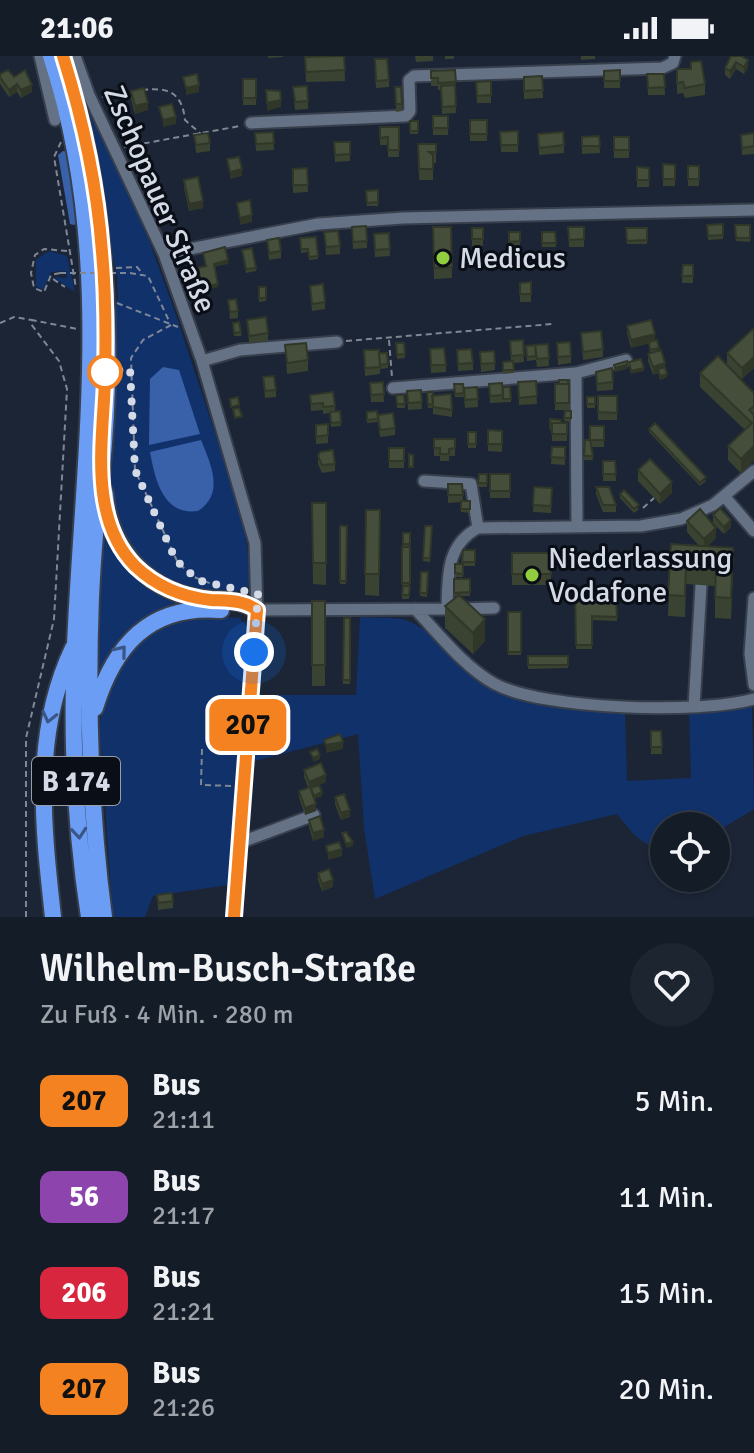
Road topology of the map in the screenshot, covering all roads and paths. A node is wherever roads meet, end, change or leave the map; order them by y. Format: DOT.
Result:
graph roads {
  1 [pos="40,56"];
  2 [pos="51,56"];
  3 [pos="63,56"];
  4 [pos="75,56"];
  5 [pos="675,56"];
  6 [pos="91,99"];
  7 [pos="55,120"];
  8 [pos="251,123"];
  9 [pos="201,134"];
  10 [pos="115,149"];
  11 [pos="754,210"];
  12 [pos="164,254"];
  13 [pos="114,257"];
  14 [pos="115,268"];
  15 [pos="148,275"];
  16 [pos="115,278"];
  17 [pos="53,279"];
  18 [pos="65,287"];
  19 [pos="116,300"];
  20 [pos="32,320"];
  21 [pos="0,323"];
  22 [pos="552,324"];
  23 [pos="171,325"];
  24 [pos="82,328"];
  25 [pos="388,339"];
  26 [pos="337,342"];
  27 [pos="626,360"];
  28 [pos="202,361"];
  29 [pos="576,373"];
  30 [pos="393,388"];
  31 [pos="754,471"];
  32 [pos="101,474"];
  33 [pos="424,481"];
  34 [pos="725,497"];
  35 [pos="654,498"];
  36 [pos="643,508"];
  37 [pos="577,527"];
  38 [pos="478,528"];
  39 [pos="754,531"];
  40 [pos="701,585"];
  41 [pos="227,589"];
  42 [pos="754,598"];
  43 [pos="494,608"];
  44 [pos="415,609"];
  45 [pos="447,609"];
  46 [pos="257,610"];
  47 [pos="75,643"];
  48 [pos="754,685"];
  49 [pos="754,699"];
  50 [pos="694,707"];
  51 [pos="91,721"];
  52 [pos="202,749"];
  53 [pos="243,787"];
  54 [pos="314,815"];
  55 [pos="239,843"];
  56 [pos="26,917"];
  57 [pos="53,917"];
  58 [pos="89,917"];
  59 [pos="104,917"];
  60 [pos="233,917"];
  1 -- 7 [label="street, Zschopauer Straße"];
  2 -- 47 [label="highway, B 174"];
  3 -- 32 [label="highway, B 174"];
  4 -- 6 [label="street, Zschopauer Straße"];
  5 -- 8 [label="street"];
  6 -- 9 [label="path"];
  6 -- 10 [label="street, Zschopauer Straße"];
  7 -- 15 [label="path, bridge"];
  8 -- 9 [label="path"];
  9 -- 10 [label="path"];
  10 -- 12 [label="street, Zschopauer Straße"];
  11 -- 12 [label="street"];
  12 -- 28 [label="street, Zschopauer Straße"];
  13 -- 14 [label="path"];
  14 -- 15 [label="path"];
  14 -- 16 [label="path"];
  15 -- 23 [label="path"];
  17 -- 18 [label="path"];
  19 -- 23 [label="path"];
  20 -- 21 [label="path"];
  20 -- 24 [label="path"];
  20 -- 56 [label="path"];
  22 -- 25 [label="path"];
  23 -- 41 [label="path"];
  25 -- 26 [label="path"];
  25 -- 30 [label="path"];
  26 -- 28 [label="street, Zschopauer Straße"];
  27 -- 29 [label="street"];
  28 -- 46 [label="street, Zschopauer Straße"];
  29 -- 30 [label="street"];
  29 -- 37 [label="street"];
  31 -- 34 [label="street"];
  32 -- 46 [label="highway"];
  32 -- 51 [label="highway, B 174"];
  33 -- 38 [label="street"];
  34 -- 37 [label="street"];
  34 -- 39 [label="street"];
  35 -- 36 [label="path"];
  37 -- 38 [label="street"];
  38 -- 45 [label="street"];
  40 -- 50 [label="street"];
  42 -- 48 [label="street"];
  43 -- 45 [label="street"];
  44 -- 45 [label="street"];
  44 -- 46 [label="street"];
  44 -- 50 [label="street"];
  51 -- 46 [label="highway, one-way"];
  46 -- 53 [label="street, Zschopauer Straße"];
  47 -- 57 [label="highway, one-way"];
  47 -- 58 [label="highway, B 174, one-way"];
  49 -- 50 [label="street"];
  51 -- 59 [label="highway, B 174"];
  52 -- 53 [label="path"];
  53 -- 55 [label="street, Zschopauer Straße"];
  54 -- 55 [label="street"];
  55 -- 60 [label="street, Zschopauer Straße"];
}
